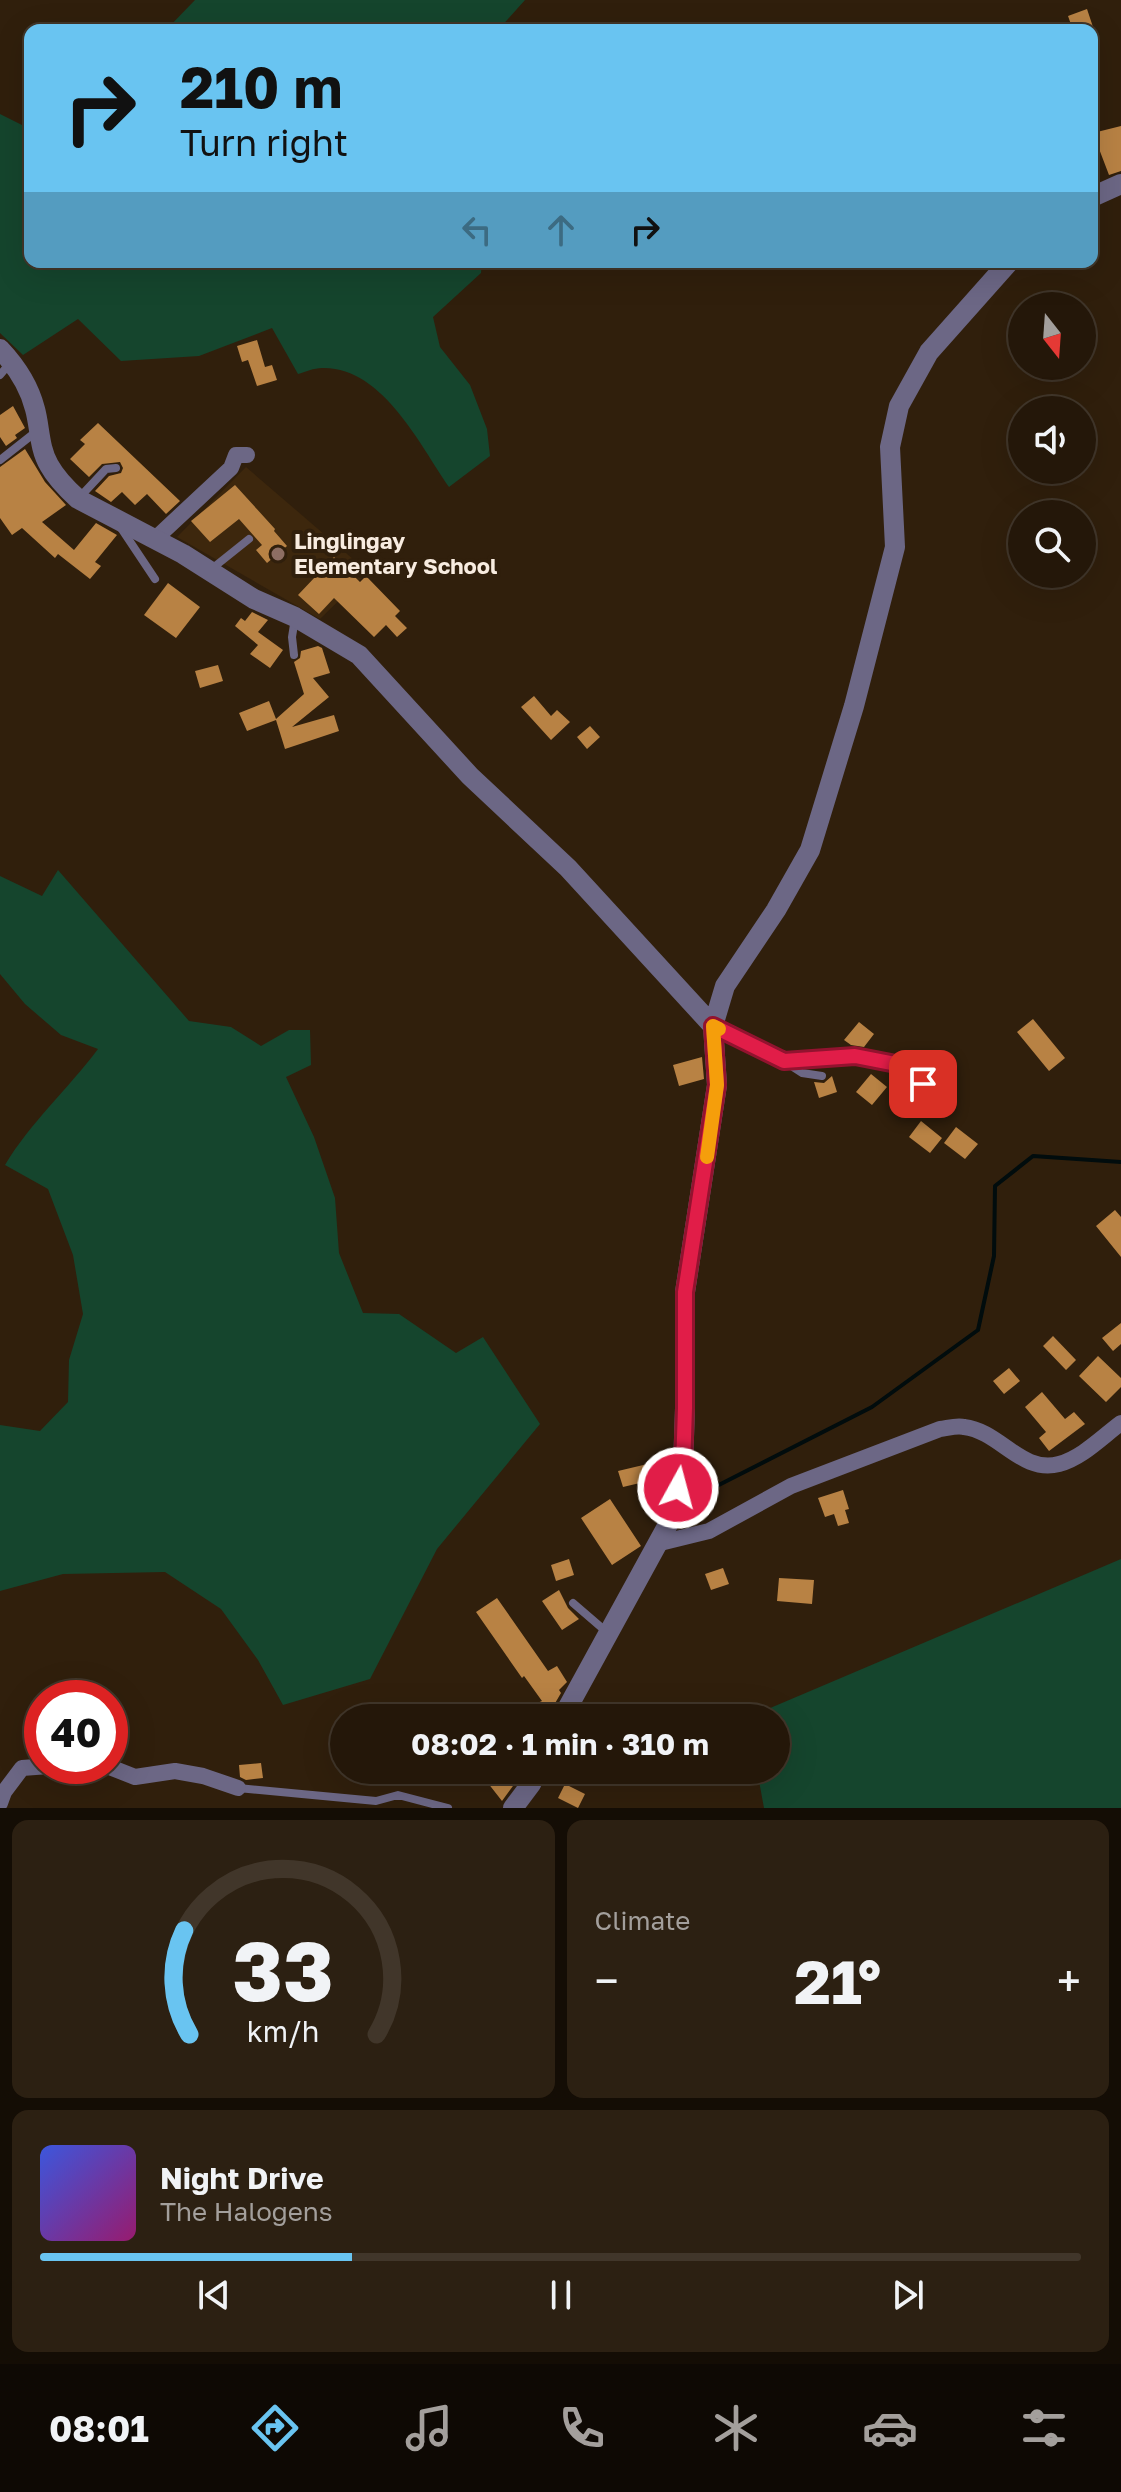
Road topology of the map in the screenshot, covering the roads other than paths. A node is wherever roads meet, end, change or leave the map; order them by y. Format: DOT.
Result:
graph roads {
  1 [pos="1121,184"];
  2 [pos="1098,194"];
  3 [pos="1004,268"];
  4 [pos="4,362"];
  5 [pos="38,430"];
  6 [pos="247,455"];
  7 [pos="0,460"];
  8 [pos="116,468"];
  9 [pos="78,499"];
  10 [pos="117,521"];
  11 [pos="155,539"];
  12 [pos="249,539"];
  13 [pos="208,572"];
  14 [pos="155,579"];
  15 [pos="295,617"];
  16 [pos="294,655"];
  17 [pos="713,1026"];
  18 [pos="784,1061"];
  19 [pos="822,1076"];
  20 [pos="941,1098"];
  21 [pos="1121,1423"];
  22 [pos="656,1544"];
  23 [pos="573,1603"];
  24 [pos="609,1635"];
  25 [pos="570,1704"];
  26 [pos="24,1768"];
  27 [pos="128,1774"];
  28 [pos="531,1784"];
  29 [pos="238,1788"];
  30 [pos="0,1803"];
  31 [pos="448,1808"];
  32 [pos="513,1808"];
  1 -- 2 [label="street"];
  3 -- 17 [label="street"];
  4 -- 5 [label="street"];
  5 -- 7 [label="lane"];
  5 -- 9 [label="street"];
  6 -- 11 [label="street"];
  8 -- 9 [label="lane"];
  9 -- 10 [label="street"];
  10 -- 11 [label="street"];
  10 -- 14 [label="lane"];
  11 -- 13 [label="street"];
  12 -- 13 [label="lane"];
  13 -- 15 [label="street"];
  15 -- 16 [label="lane"];
  15 -- 17 [label="street"];
  17 -- 18 [label="street"];
  17 -- 22 [label="street"];
  18 -- 19 [label="lane"];
  18 -- 20 [label="street"];
  21 -- 22 [label="street"];
  22 -- 24 [label="street"];
  23 -- 24 [label="lane"];
  24 -- 25 [label="street"];
  26 -- 30 [label="street"];
  27 -- 29 [label="street"];
  28 -- 32 [label="street"];
  29 -- 31 [label="lane"];
}
